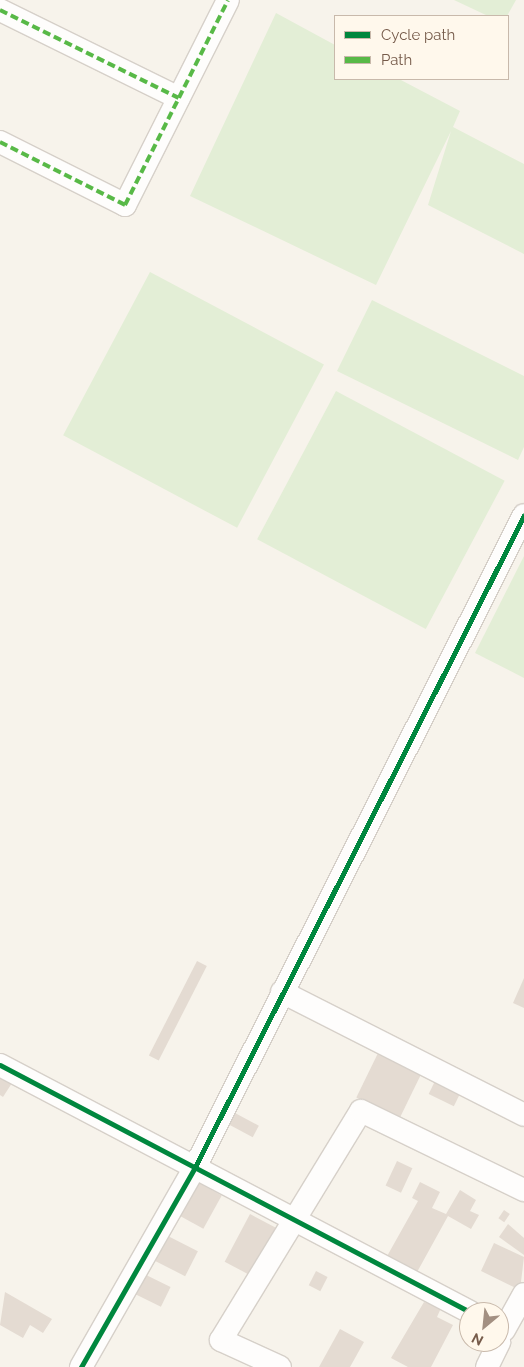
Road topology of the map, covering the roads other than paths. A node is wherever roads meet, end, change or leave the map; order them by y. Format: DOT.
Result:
graph roads {
  1 [pos="228,0"];
  2 [pos="0,10"];
  3 [pos="178,98"];
  4 [pos="0,142"];
  5 [pos="524,514"];
  6 [pos="282,992"];
  7 [pos="0,1065"];
  8 [pos="524,1114"];
  9 [pos="195,1167"];
  10 [pos="524,1190"];
  11 [pos="294,1219"];
  12 [pos="524,1294"];
  13 [pos="459,1306"];
  14 [pos="509,1320"];
  15 [pos="493,1352"];
  16 [pos="81,1367"];
  17 [pos="280,1367"];
  18 [pos="487,1367"];
  1 -- 3 [label="street"];
  2 -- 3 [label="street"];
  3 -- 4 [label="street"];
  5 -- 6 [label="street"];
  6 -- 8 [label="street"];
  6 -- 9 [label="street"];
  7 -- 9 [label="street"];
  9 -- 11 [label="street"];
  9 -- 16 [label="street"];
  10 -- 11 [label="street"];
  11 -- 13 [label="street"];
  11 -- 17 [label="street"];
  12 -- 14 [label="street"];
  15 -- 18 [label="street"];
}
